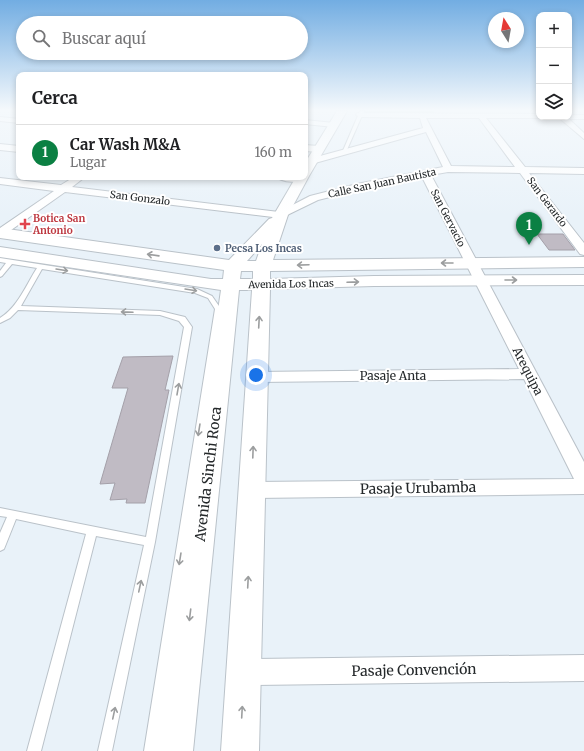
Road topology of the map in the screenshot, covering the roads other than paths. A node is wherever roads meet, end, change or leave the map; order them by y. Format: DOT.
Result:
graph roads {
  1 [pos="0,146"];
  2 [pos="321,146"];
  3 [pos="347,146"];
  4 [pos="366,146"];
  5 [pos="437,146"];
  6 [pos="504,146"];
  7 [pos="308,148"];
  8 [pos="16,149"];
  9 [pos="319,149"];
  10 [pos="344,152"];
  11 [pos="312,161"];
  12 [pos="308,168"];
  13 [pos="448,169"];
  14 [pos="523,170"];
  15 [pos="584,171"];
  16 [pos="425,173"];
  17 [pos="76,180"];
  18 [pos="301,180"];
  19 [pos="0,181"];
  20 [pos="63,189"];
  21 [pos="281,215"];
  22 [pos="0,233"];
  23 [pos="584,251"];
  24 [pos="5,257"];
  25 [pos="0,260"];
  26 [pos="471,262"];
  27 [pos="584,262"];
  28 [pos="40,267"];
  29 [pos="0,275"];
  30 [pos="261,275"];
  31 [pos="232,276"];
  32 [pos="480,280"];
  33 [pos="584,280"];
  34 [pos="16,308"];
  35 [pos="0,321"];
  36 [pos="529,374"];
  37 [pos="257,376"];
  38 [pos="584,480"];
  39 [pos="584,486"];
  40 [pos="252,490"];
  41 [pos="0,512"];
  42 [pos="13,515"];
  43 [pos="92,531"];
  44 [pos="150,542"];
  45 [pos="0,546"];
  46 [pos="584,668"];
  47 [pos="244,672"];
  48 [pos="34,751"];
  49 [pos="106,751"];
  50 [pos="151,751"];
  51 [pos="174,751"];
  52 [pos="240,751"];
  1 -- 8 [label="street"];
  2 -- 9 [label="main road"];
  3 -- 10 [label="lane"];
  4 -- 10 [label="street"];
  5 -- 13 [label="street"];
  6 -- 14 [label="street, San Gerardo"];
  7 -- 9 [label="street"];
  9 -- 11 [label="main road"];
  10 -- 11 [label="street"];
  11 -- 12 [label="main road"];
  13 -- 14 [label="street, Calle San Juan Bautista"];
  13 -- 16 [label="street, Calle San Juan Bautista"];
  14 -- 15 [label="street, Calle San Juan Bautista"];
  14 -- 23 [label="street, San Gerardo"];
  16 -- 21 [label="street, Calle San Juan Bautista"];
  16 -- 26 [label="street, San Gervacio"];
  17 -- 20 [label="street"];
  18 -- 21 [label="main road"];
  19 -- 20 [label="street, San Gonzalo"];
  20 -- 21 [label="street, San Gonzalo"];
  20 -- 22 [label="street"];
  21 -- 30 [label="main road"];
  21 -- 31 [label="main road"];
  31 -- 22 [label="main road, Avenida Los Incas, one-way"];
  24 -- 25 [label="lane"];
  24 -- 28 [label="lane"];
  24 -- 29 [label="lane"];
  24 -- 31 [label="main road, Avenida Los Incas"];
  26 -- 27 [label="main road, Avenida Los Incas"];
  26 -- 30 [label="main road, Avenida Los Incas, one-way"];
  26 -- 32 [label="street, Arequipa"];
  28 -- 34 [label="lane"];
  28 -- 50 [label="lane, one-way"];
  30 -- 31 [label="main road, Avenida Los Incas"];
  30 -- 32 [label="main road, Avenida Los Incas, one-way"];
  37 -- 30 [label="main road, one-way"];
  31 -- 51 [label="main road, Avenida Sinchi Roca, one-way"];
  32 -- 33 [label="main road, Avenida Los Incas, one-way"];
  32 -- 36 [label="street, Arequipa"];
  34 -- 35 [label="lane"];
  44 -- 34 [label="lane, one-way"];
  36 -- 37 [label="street, Pasaje Anta"];
  36 -- 38 [label="street, Arequipa"];
  40 -- 37 [label="main road, one-way"];
  39 -- 40 [label="street, Pasaje Urubamba"];
  47 -- 40 [label="main road, one-way"];
  41 -- 42 [label="lane"];
  42 -- 43 [label="lane"];
  42 -- 45 [label="lane"];
  43 -- 44 [label="lane"];
  43 -- 48 [label="lane"];
  49 -- 44 [label="lane, one-way"];
  46 -- 47 [label="street, Pasaje Convención"];
  52 -- 47 [label="main road, one-way"];
}
